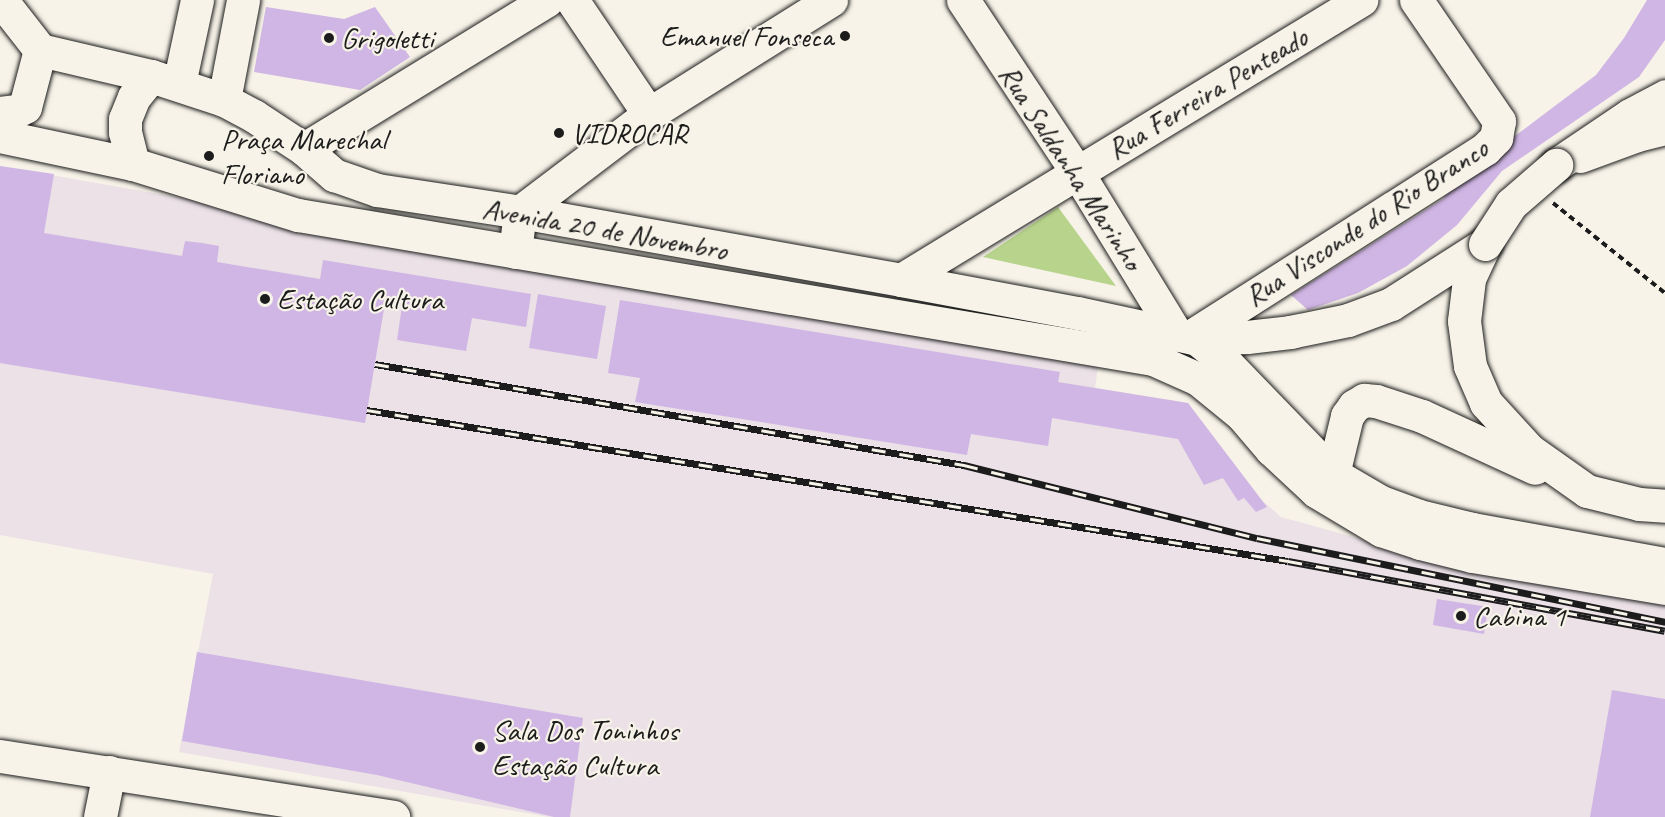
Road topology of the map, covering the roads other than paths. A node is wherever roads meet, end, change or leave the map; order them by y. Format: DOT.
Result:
graph roads {
  1 [pos="1,0"];
  2 [pos="198,0"];
  3 [pos="243,0"];
  4 [pos="548,0"];
  5 [pos="572,0"];
  6 [pos="831,0"];
  7 [pos="963,0"];
  8 [pos="1361,0"];
  9 [pos="1416,0"];
  10 [pos="40,50"];
  11 [pos="165,80"];
  12 [pos="1665,96"];
  13 [pos="224,100"];
  14 [pos="0,113"];
  15 [pos="649,114"];
  16 [pos="1665,128"];
  17 [pos="0,136"];
  18 [pos="304,149"];
  19 [pos="133,164"];
  20 [pos="1556,165"];
  21 [pos="1077,172"];
  22 [pos="520,212"];
  23 [pos="1485,244"];
  24 [pos="515,252"];
  25 [pos="901,280"];
  26 [pos="1188,337"];
  27 [pos="1333,474"];
  28 [pos="1587,491"];
  29 [pos="1665,506"];
  30 [pos="1665,564"];
  31 [pos="1665,588"];
  32 [pos="0,756"];
  33 [pos="109,772"];
  34 [pos="339,813"];
  35 [pos="100,817"];
  36 [pos="393,817"];
  1 -- 10 [label="main road"];
  2 -- 11 [label="main road"];
  3 -- 13 [label="main road"];
  4 -- 18 [label="main road"];
  5 -- 15 [label="main road"];
  6 -- 15 [label="main road"];
  7 -- 21 [label="main road, Rua Saldanha Marinho"];
  8 -- 21 [label="main road, Rua Ferreira Penteado"];
  9 -- 26 [label="main road, Rua Visconde do Rio Branco"];
  10 -- 11 [label="main road, Avenida 20 de Novembro"];
  10 -- 14 [label="main road"];
  11 -- 13 [label="main road, Avenida 20 de Novembro"];
  11 -- 19 [label="main road"];
  12 -- 20 [label="main road"];
  13 -- 18 [label="main road, Avenida 20 de Novembro"];
  15 -- 22 [label="main road"];
  16 -- 20 [label="main road"];
  17 -- 19 [label="main road, Avenida 20 de Novembro"];
  18 -- 22 [label="main road, Avenida 20 de Novembro"];
  19 -- 24 [label="main road, Avenida 20 de Novembro"];
  20 -- 23 [label="main road, bridge"];
  21 -- 25 [label="main road, Rua Ferreira Penteado"];
  21 -- 26 [label="main road, Rua Saldanha Marinho"];
  22 -- 24 [label="main road"];
  22 -- 25 [label="main road, Avenida 20 de Novembro"];
  23 -- 26 [label="main road"];
  23 -- 28 [label="main road"];
  24 -- 31 [label="main road, Avenida 20 de Novembro"];
  25 -- 26 [label="main road, Avenida 20 de Novembro"];
  26 -- 27 [label="main road"];
  27 -- 28 [label="main road"];
  27 -- 30 [label="main road"];
  28 -- 29 [label="main road"];
  32 -- 33 [label="main road"];
  33 -- 34 [label="main road"];
  33 -- 35 [label="main road"];
  34 -- 36 [label="main road"];
}
